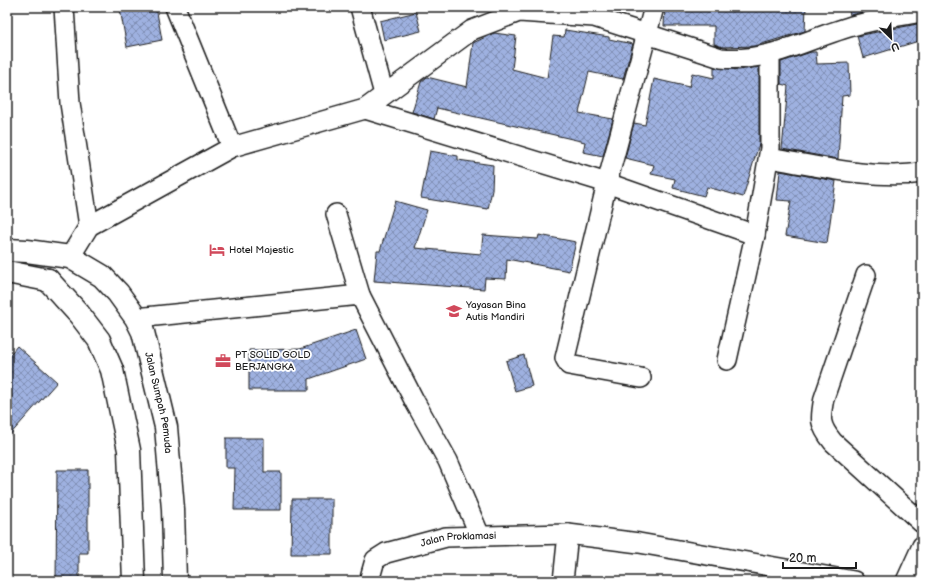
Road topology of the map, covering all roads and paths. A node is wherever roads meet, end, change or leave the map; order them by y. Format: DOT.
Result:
graph roads {
  1 [pos="64,7"];
  2 [pos="175,7"];
  3 [pos="360,7"];
  4 [pos="654,7"];
  5 [pos="922,12"];
  6 [pos="648,34"];
  7 [pos="770,54"];
  8 [pos="384,94"];
  9 [pos="365,109"];
  10 [pos="232,148"];
  11 [pos="769,158"];
  12 [pos="922,173"];
  13 [pos="607,183"];
  14 [pos="336,214"];
  15 [pos="89,226"];
  16 [pos="755,235"];
  17 [pos="7,250"];
  18 [pos="70,257"];
  19 [pos="7,272"];
  20 [pos="866,275"];
  21 [pos="48,280"];
  22 [pos="360,295"];
  23 [pos="136,318"];
  24 [pos="727,360"];
  25 [pos="641,378"];
  26 [pos="922,524"];
  27 [pos="568,534"];
  28 [pos="480,536"];
  29 [pos="922,546"];
  30 [pos="134,581"];
  31 [pos="175,581"];
  32 [pos="369,581"];
  33 [pos="563,581"];
  34 [pos="854,581"];
  35 [pos="906,581"];
  1 -- 15 [label="street"];
  2 -- 10 [label="street"];
  3 -- 8 [label="street"];
  4 -- 6 [label="street"];
  5 -- 7 [label="street"];
  6 -- 7 [label="street"];
  6 -- 8 [label="street"];
  6 -- 13 [label="street"];
  7 -- 11 [label="street"];
  8 -- 9 [label="street"];
  9 -- 10 [label="street"];
  9 -- 13 [label="street"];
  10 -- 15 [label="street"];
  11 -- 12 [label="street"];
  11 -- 16 [label="street"];
  13 -- 16 [label="street"];
  13 -- 25 [label="street"];
  14 -- 22 [label="street"];
  15 -- 18 [label="street"];
  16 -- 24 [label="street"];
  17 -- 18 [label="main road"];
  18 -- 21 [label="main road"];
  18 -- 23 [label="main road, Jalan Sumpah Pemuda"];
  19 -- 21 [label="main road"];
  20 -- 26 [label="street"];
  21 -- 30 [label="main road"];
  22 -- 23 [label="street"];
  22 -- 28 [label="street"];
  23 -- 31 [label="main road, Jalan Sumpah Pemuda"];
  27 -- 28 [label="street, Jalan Proklamasi"];
  27 -- 33 [label="street"];
  27 -- 34 [label="street, Jalan Proklamasi"];
  28 -- 32 [label="street, Jalan Proklamasi"];
  29 -- 35 [label="street"];
}
